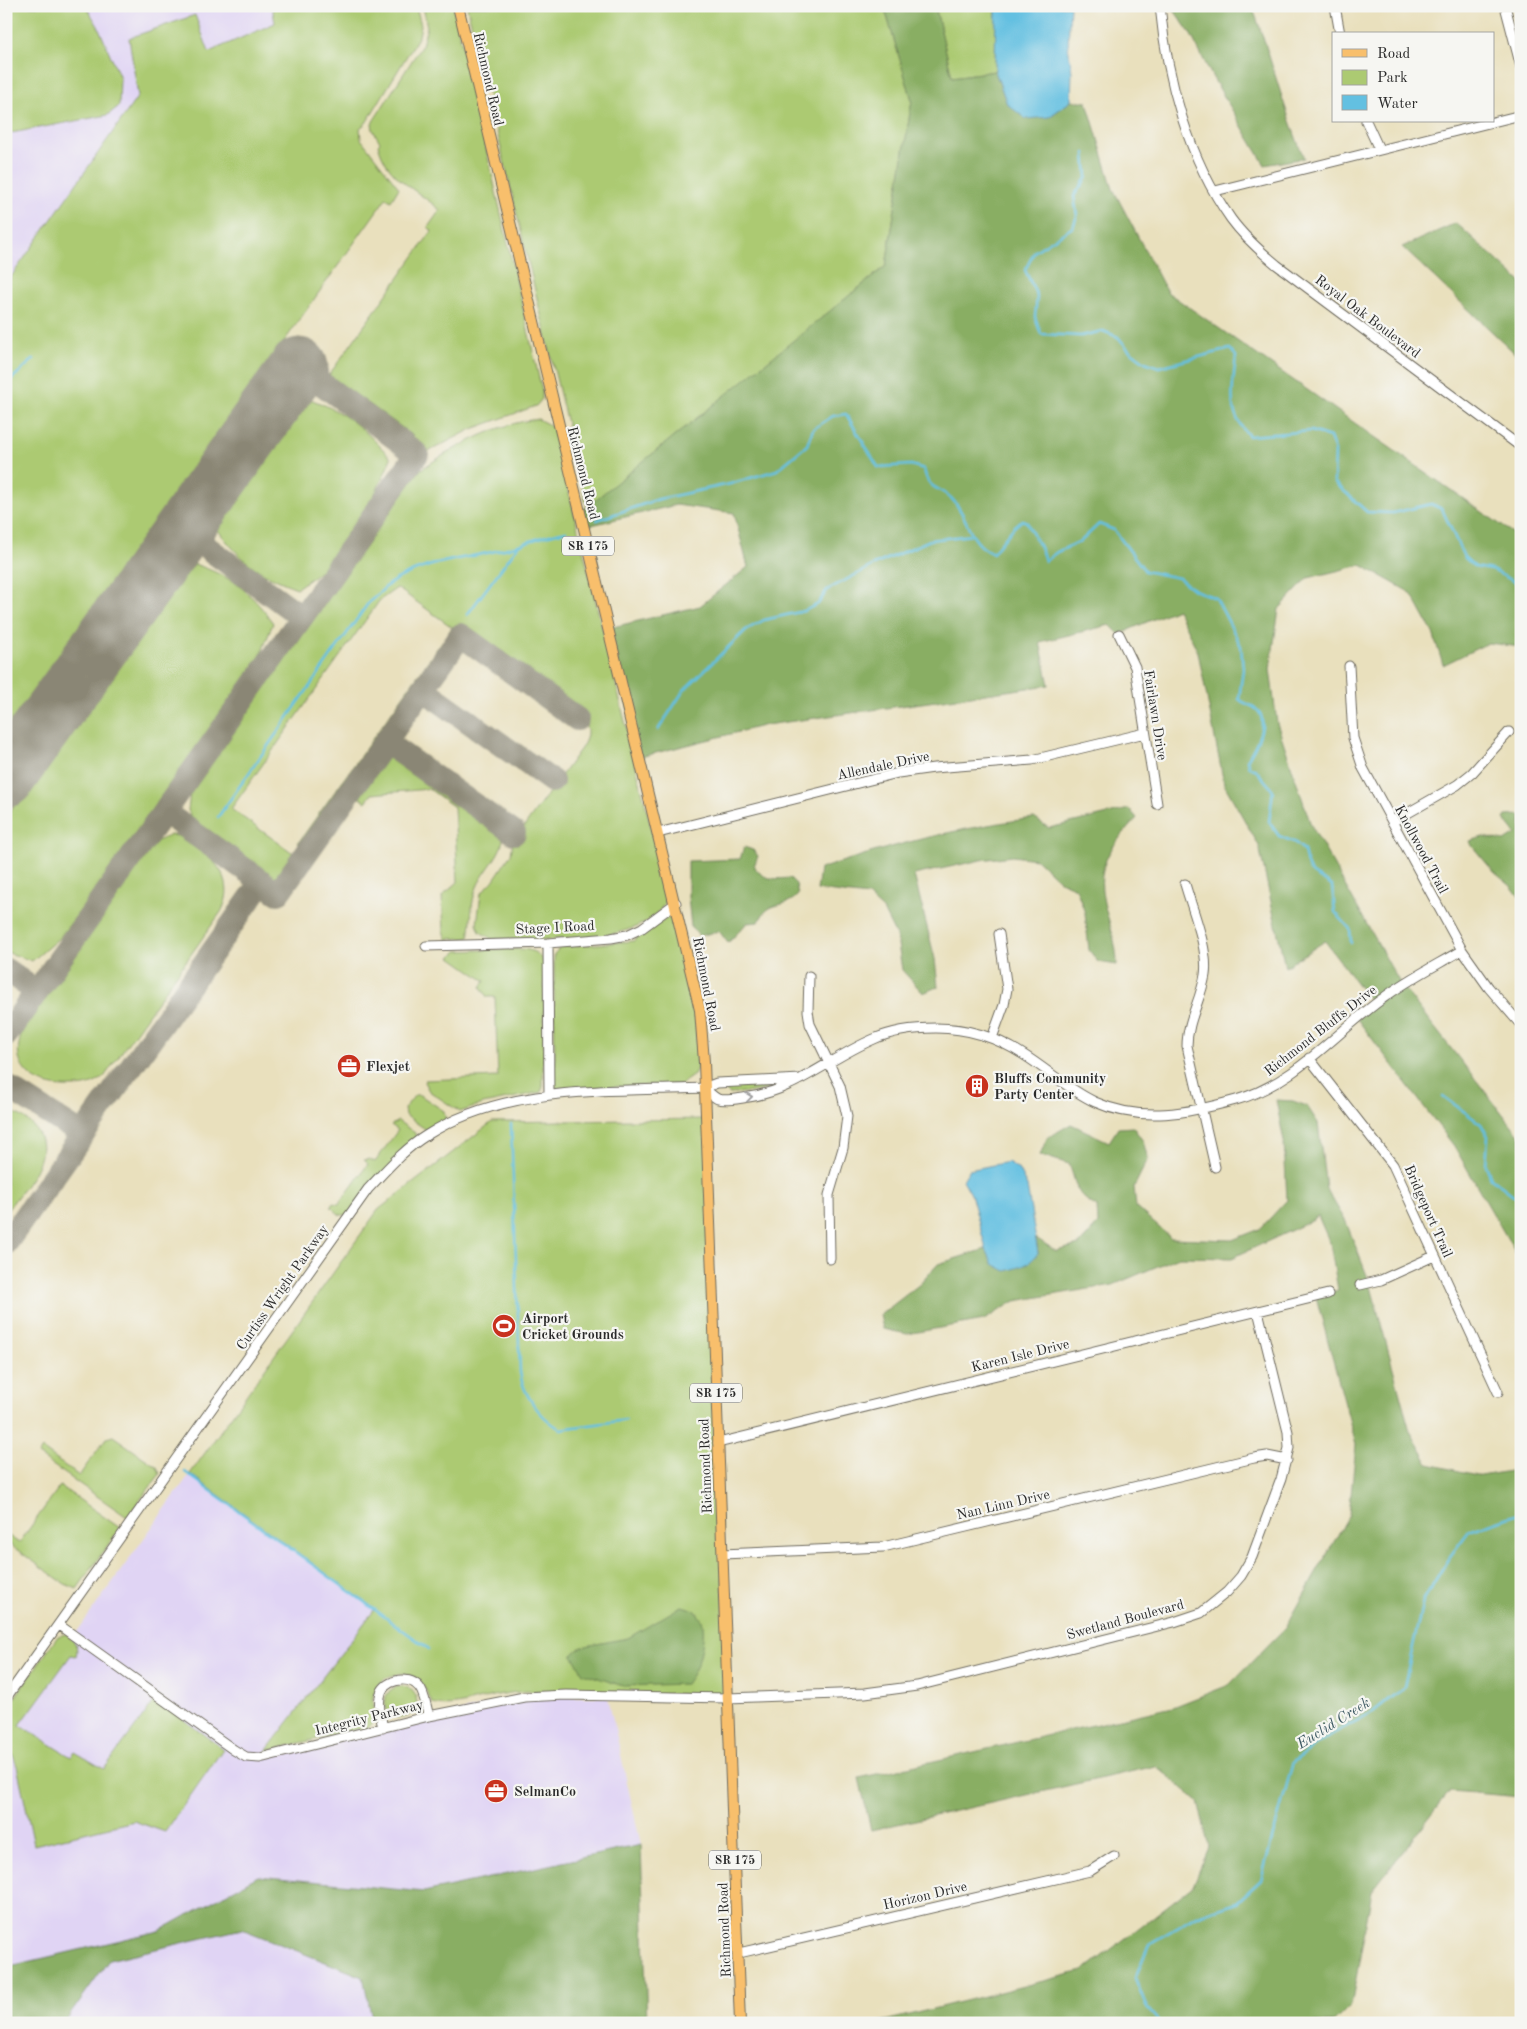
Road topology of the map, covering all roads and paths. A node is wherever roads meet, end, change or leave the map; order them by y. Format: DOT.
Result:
graph roads {
  1 [pos="458,6"];
  2 [pos="1160,6"];
  3 [pos="1335,6"];
  4 [pos="1505,6"];
  5 [pos="1340,32"];
  6 [pos="1521,67"];
  7 [pos="1521,115"];
  8 [pos="1494,121"];
  9 [pos="1366,122"];
  10 [pos="1492,122"];
  11 [pos="1379,149"];
  12 [pos="1214,191"];
  13 [pos="1521,447"];
  14 [pos="1120,634"];
  15 [pos="1349,666"];
  16 [pos="1509,732"];
  17 [pos="1145,733"];
  18 [pos="1157,804"];
  19 [pos="1392,822"];
  20 [pos="658,833"];
  21 [pos="1185,884"];
  22 [pos="676,903"];
  23 [pos="999,934"];
  24 [pos="548,943"];
  25 [pos="426,946"];
  26 [pos="1462,950"];
  27 [pos="810,976"];
  28 [pos="1521,1024"];
  29 [pos="992,1038"];
  30 [pos="1309,1058"];
  31 [pos="829,1064"];
  32 [pos="801,1079"];
  33 [pos="704,1088"];
  34 [pos="549,1095"];
  35 [pos="1200,1109"];
  36 [pos="1215,1167"];
  37 [pos="1434,1256"];
  38 [pos="830,1259"];
  39 [pos="1360,1285"];
  40 [pos="1328,1294"];
  41 [pos="1258,1311"];
  42 [pos="1498,1392"];
  43 [pos="718,1443"];
  44 [pos="1287,1460"];
  45 [pos="722,1554"];
  46 [pos="59,1625"];
  47 [pos="6,1698"];
  48 [pos="727,1698"];
  49 [pos="429,1716"];
  50 [pos="384,1728"];
  51 [pos="1114,1856"];
  52 [pos="739,1953"];
  53 [pos="740,2023"];
  1 -- 20 [label="main road, Richmond Road / SR 175"];
  2 -- 12 [label="street, Royal Oak Boulevard"];
  3 -- 5 [label="street"];
  4 -- 6 [label="street"];
  7 -- 8 [label="street"];
  9 -- 11 [label="street"];
  10 -- 11 [label="street"];
  11 -- 12 [label="street"];
  12 -- 13 [label="street, Royal Oak Boulevard"];
  14 -- 17 [label="street, Fairlawn Drive"];
  15 -- 19 [label="street, Knollwood Trail"];
  16 -- 19 [label="street"];
  17 -- 18 [label="street, Fairlawn Drive"];
  17 -- 20 [label="street, Allendale Drive"];
  19 -- 26 [label="street, Knollwood Trail"];
  20 -- 22 [label="main road, Richmond Road / SR 175"];
  21 -- 35 [label="street"];
  22 -- 24 [label="street, Stage I Road"];
  22 -- 33 [label="main road, Richmond Road / SR 175"];
  23 -- 29 [label="street"];
  24 -- 25 [label="street, Stage I Road"];
  24 -- 34 [label="street"];
  26 -- 28 [label="street, Knollwood Trail"];
  26 -- 30 [label="street, Richmond Bluffs Drive"];
  27 -- 31 [label="street"];
  29 -- 31 [label="street, Richmond Bluffs Drive"];
  29 -- 35 [label="street, Richmond Bluffs Drive"];
  30 -- 35 [label="street, Richmond Bluffs Drive"];
  30 -- 37 [label="street, Bridgeport Trail"];
  31 -- 32 [label="street, Richmond Bluffs Drive"];
  31 -- 38 [label="street"];
  32 -- 33 [label="street, Curtiss Wright Parkway"];
  33 -- 32 [label="street, Richmond Bluffs Drive, one-way"];
  33 -- 34 [label="street, Curtiss Wright Parkway"];
  33 -- 43 [label="main road, Richmond Road / SR 175"];
  34 -- 46 [label="street, Curtiss Wright Parkway"];
  35 -- 36 [label="street"];
  37 -- 39 [label="street"];
  37 -- 42 [label="street, Bridgeport Trail"];
  40 -- 41 [label="street, Karen Isle Drive"];
  41 -- 43 [label="street, Karen Isle Drive"];
  41 -- 44 [label="street, Swetland Boulevard"];
  43 -- 45 [label="main road, Richmond Road / SR 175"];
  44 -- 45 [label="street, Nan Linn Drive"];
  44 -- 48 [label="street, Swetland Boulevard"];
  45 -- 48 [label="main road, Richmond Road / SR 175"];
  46 -- 47 [label="street, Curtiss Wright Parkway"];
  46 -- 50 [label="street, Integrity Parkway"];
  48 -- 49 [label="street, Integrity Parkway"];
  48 -- 52 [label="main road, Richmond Road / SR 175"];
  49 -- 50 [label="street, Integrity Parkway"];
  49 -- 50 [label="street"];
  51 -- 52 [label="street, Horizon Drive"];
  52 -- 53 [label="main road, Richmond Road / SR 175"];
}
